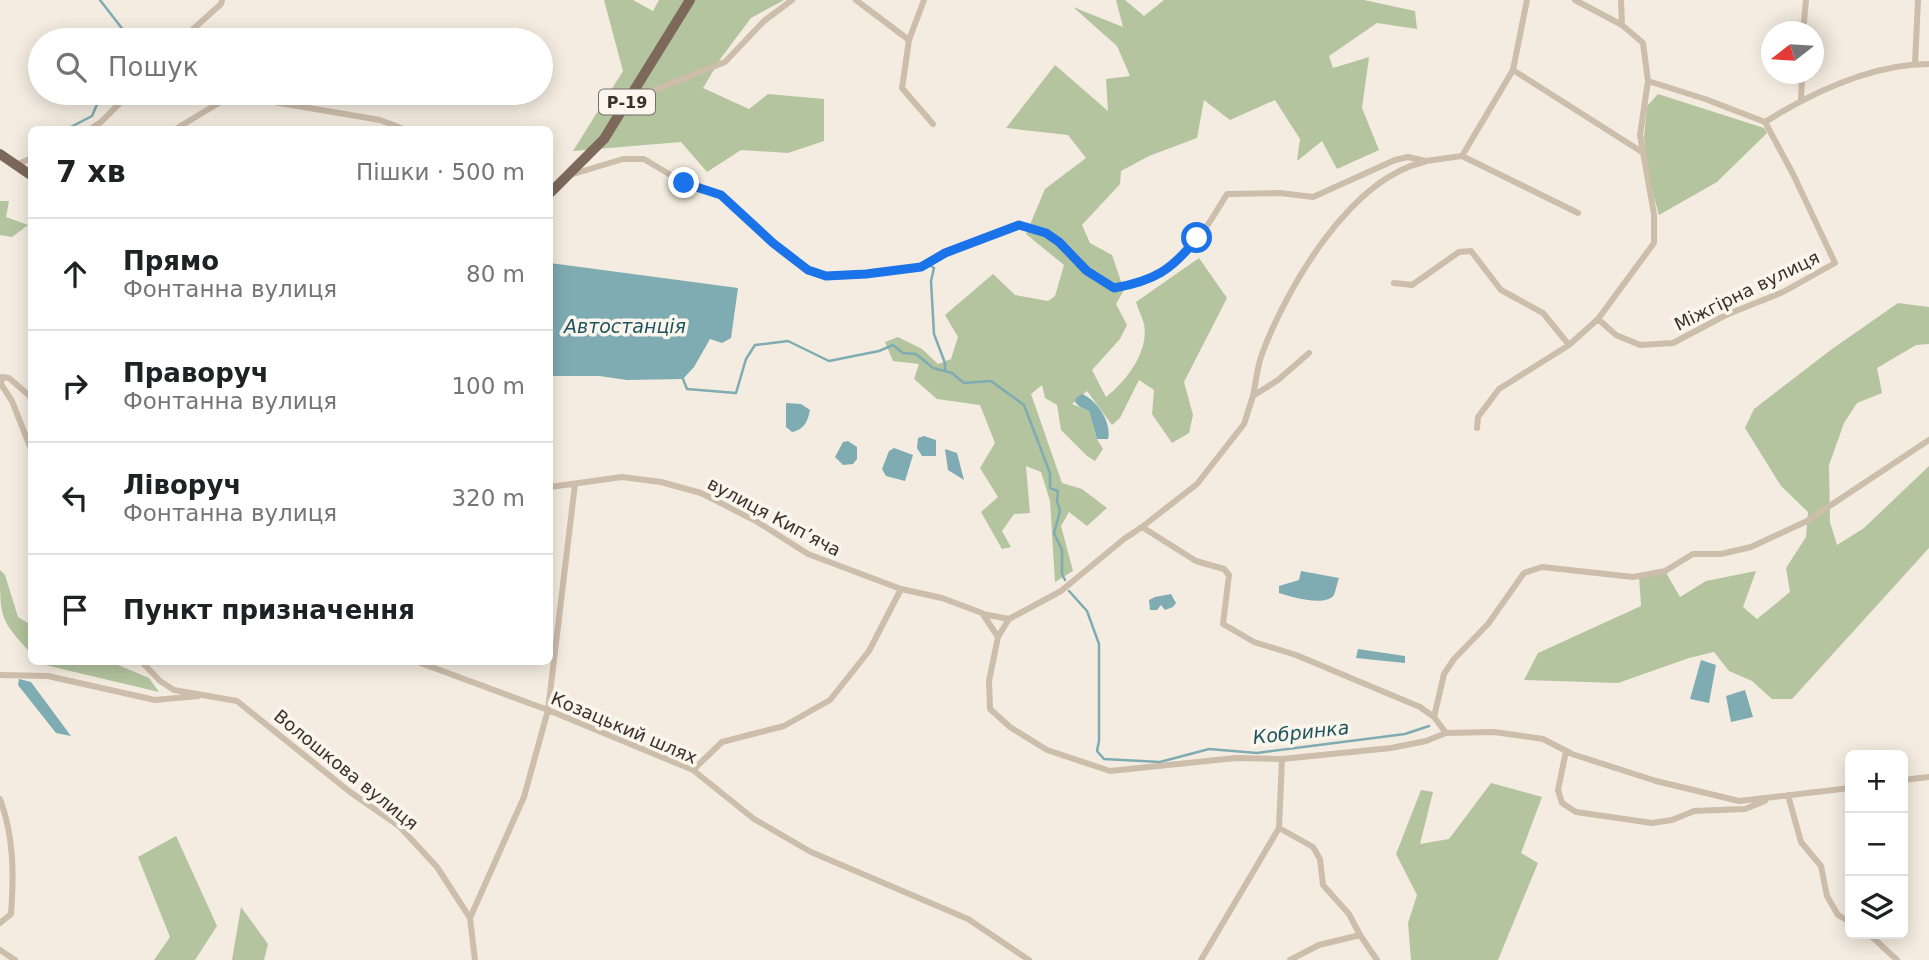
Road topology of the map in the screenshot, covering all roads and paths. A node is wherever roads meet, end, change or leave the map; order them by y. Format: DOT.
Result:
graph roads {
  1 [pos="222,0"];
  2 [pos="690,0"];
  3 [pos="792,0"];
  4 [pos="856,0"];
  5 [pos="924,0"];
  6 [pos="1527,0"];
  7 [pos="1575,0"];
  8 [pos="1621,0"];
  9 [pos="1806,0"];
  10 [pos="1918,0"];
  11 [pos="1803,21"];
  12 [pos="1622,25"];
  13 [pos="194,28"];
  14 [pos="909,40"];
  15 [pos="1915,64"];
  16 [pos="1929,64"];
  17 [pos="1513,70"];
  18 [pos="1648,81"];
  19 [pos="1802,84"];
  20 [pos="628,100"];
  21 [pos="1801,100"];
  22 [pos="118,105"];
  23 [pos="214,105"];
  24 [pos="295,105"];
  25 [pos="1765,122"];
  26 [pos="933,124"];
  27 [pos="95,126"];
  28 [pos="180,126"];
  29 [pos="395,126"];
  30 [pos="1642,152"];
  31 [pos="0,154"];
  32 [pos="1462,156"];
  33 [pos="28,160"];
  34 [pos="1426,161"];
  35 [pos="14,165"];
  36 [pos="28,174"];
  37 [pos="568,176"];
  38 [pos="553,190"];
  39 [pos="1578,214"];
  40 [pos="1394,283"];
  41 [pos="1598,319"];
  42 [pos="1569,345"];
  43 [pos="1308,353"];
  44 [pos="28,394"];
  45 [pos="1253,396"];
  46 [pos="1477,428"];
  47 [pos="1929,440"];
  48 [pos="28,442"];
  49 [pos="575,484"];
  50 [pos="553,487"];
  51 [pos="1142,527"];
  52 [pos="901,589"];
  53 [pos="982,613"];
  54 [pos="1009,620"];
  55 [pos="998,637"];
  56 [pos="145,665"];
  57 [pos="426,665"];
  58 [pos="0,675"];
  59 [pos="214,695"];
  60 [pos="548,710"];
  61 [pos="1434,717"];
  62 [pos="1446,733"];
  63 [pos="1566,751"];
  64 [pos="1282,759"];
  65 [pos="693,770"];
  66 [pos="1929,777"];
  67 [pos="1908,779"];
  68 [pos="1845,789"];
  69 [pos="1787,795"];
  70 [pos="1775,797"];
  71 [pos="0,799"];
  72 [pos="1279,828"];
  73 [pos="470,918"];
  74 [pos="1845,919"];
  75 [pos="0,923"];
  76 [pos="1360,934"];
  77 [pos="1874,939"];
  78 [pos="0,950"];
  79 [pos="15,960"];
  80 [pos="475,960"];
  81 [pos="1030,960"];
  82 [pos="1201,960"];
  83 [pos="1290,960"];
  84 [pos="1377,960"];
  85 [pos="1897,960"];
  1 -- 13 [label="street"];
  2 -- 20 [label="main road, Р-19"];
  3 -- 20 [label="street"];
  4 -- 14 [label="street"];
  5 -- 14 [label="street"];
  6 -- 17 [label="street"];
  7 -- 12 [label="street"];
  8 -- 12 [label="street"];
  9 -- 11 [label="street"];
  10 -- 15 [label="street"];
  12 -- 18 [label="street"];
  14 -- 26 [label="street"];
  15 -- 16 [label="street"];
  15 -- 21 [label="street"];
  17 -- 30 [label="street"];
  17 -- 32 [label="street"];
  18 -- 25 [label="street"];
  18 -- 30 [label="street"];
  19 -- 21 [label="street"];
  20 -- 37 [label="main road, Р-19"];
  21 -- 25 [label="street"];
  22 -- 27 [label="street"];
  23 -- 28 [label="street"];
  24 -- 29 [label="street"];
  25 -- 41 [label="street, Міжгірна вулиця"];
  30 -- 41 [label="street"];
  31 -- 35 [label="main road"];
  32 -- 34 [label="street"];
  32 -- 39 [label="street"];
  33 -- 35 [label="street"];
  34 -- 37 [label="street"];
  34 -- 45 [label="street"];
  35 -- 36 [label="main road"];
  37 -- 38 [label="main road, Р-19"];
  40 -- 42 [label="street"];
  41 -- 42 [label="street"];
  42 -- 46 [label="street"];
  43 -- 45 [label="street"];
  44 -- 48 [label="street"];
  45 -- 51 [label="street"];
  47 -- 61 [label="street"];
  49 -- 50 [label="street, вулиця Кипʼяча"];
  49 -- 52 [label="street, вулиця Кипʼяча"];
  49 -- 60 [label="street"];
  51 -- 54 [label="street"];
  51 -- 61 [label="street"];
  52 -- 53 [label="street, вулиця Кипʼяча"];
  52 -- 65 [label="street"];
  53 -- 54 [label="street, вулиця Кипʼяча"];
  53 -- 55 [label="street"];
  54 -- 55 [label="street"];
  55 -- 64 [label="street"];
  56 -- 59 [label="street, Волошкова вулиця"];
  57 -- 60 [label="street, Козацький шлях"];
  58 -- 59 [label="street"];
  59 -- 73 [label="street, Волошкова вулиця"];
  60 -- 65 [label="street, Козацький шлях"];
  60 -- 73 [label="street"];
  61 -- 62 [label="street"];
  62 -- 63 [label="street"];
  62 -- 64 [label="street"];
  63 -- 70 [label="street"];
  63 -- 70 [label="street"];
  64 -- 72 [label="street"];
  65 -- 81 [label="street, Козацький шлях"];
  66 -- 67 [label="street"];
  68 -- 69 [label="street"];
  69 -- 70 [label="street"];
  69 -- 74 [label="street"];
  71 -- 75 [label="street"];
  72 -- 76 [label="street"];
  72 -- 82 [label="street"];
  73 -- 80 [label="street, Волошкова вулиця"];
  76 -- 83 [label="street"];
  76 -- 84 [label="street"];
  77 -- 85 [label="street"];
  78 -- 79 [label="street"];
}
